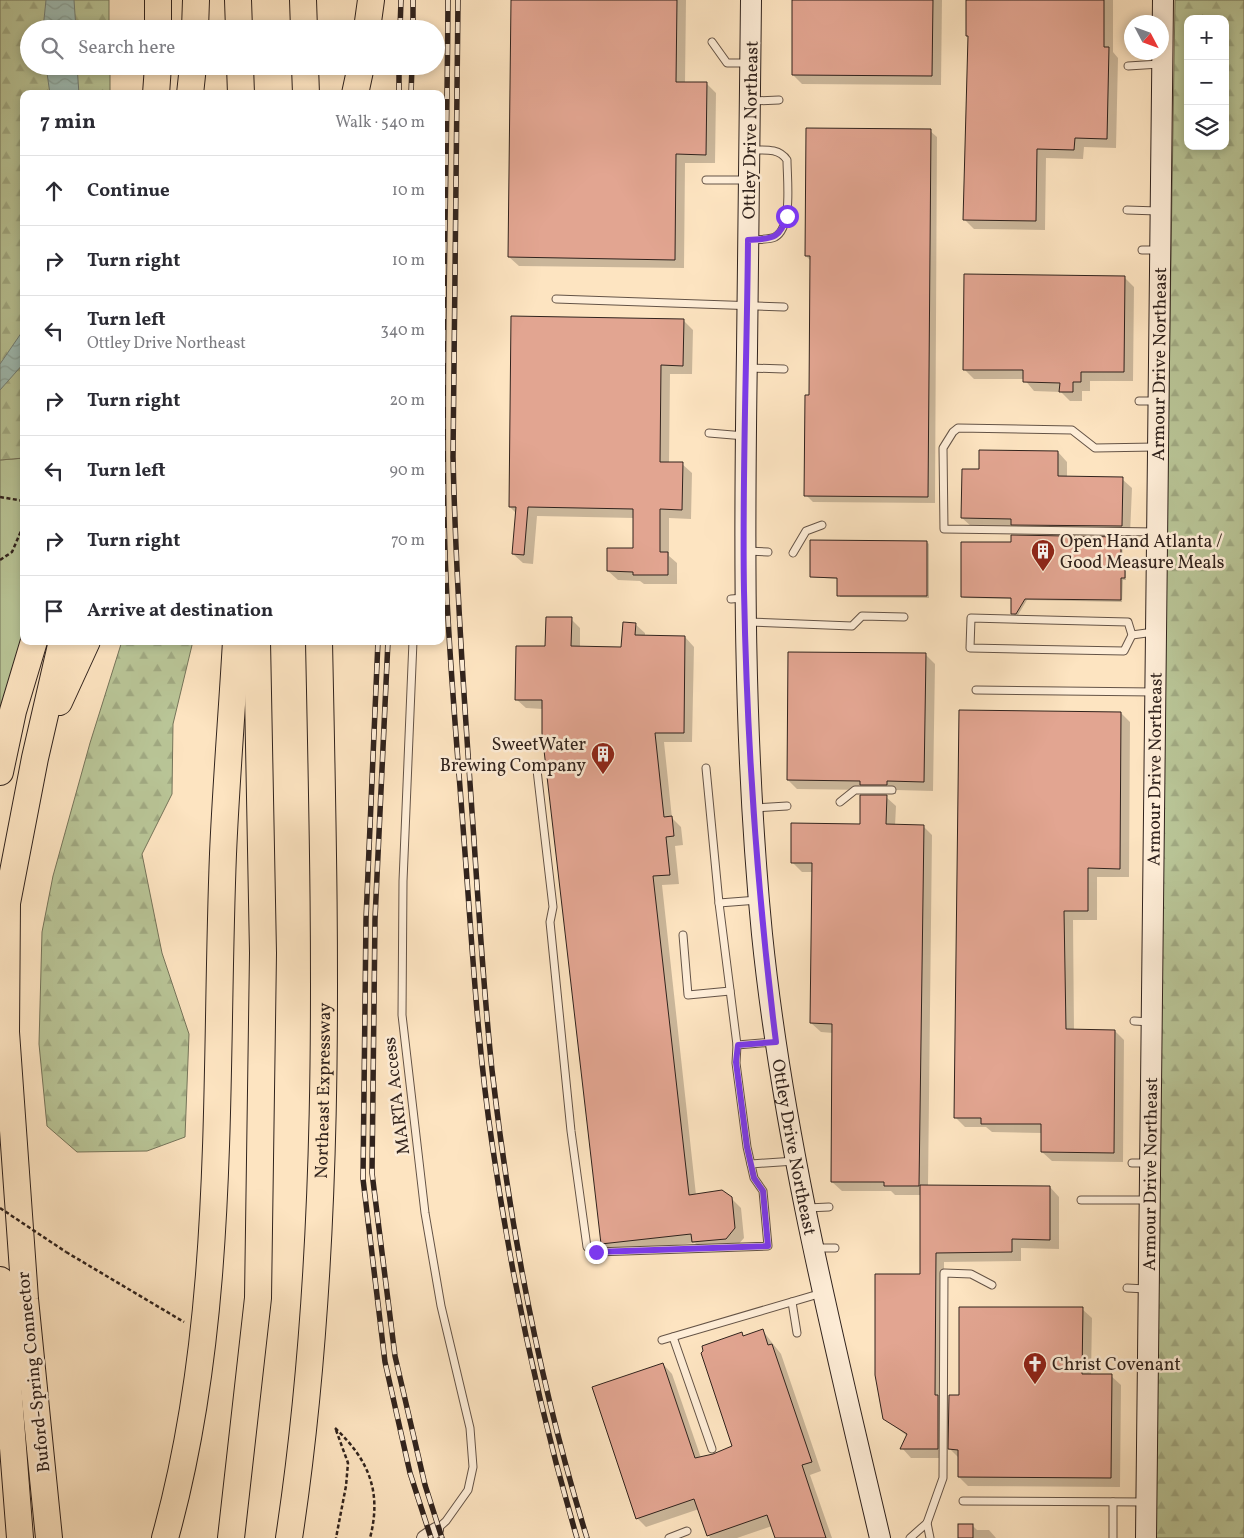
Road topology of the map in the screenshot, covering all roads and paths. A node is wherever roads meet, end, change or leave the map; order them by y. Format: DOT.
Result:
graph roads {
  1 [pos="158,0"];
  2 [pos="196,0"];
  3 [pos="238,0"];
  4 [pos="303,0"];
  5 [pos="371,0"];
  6 [pos="751,0"];
  7 [pos="1163,0"];
  8 [pos="158,20"];
  9 [pos="195,20"];
  10 [pos="239,20"];
  11 [pos="304,20"];
  12 [pos="368,20"];
  13 [pos="712,42"];
  14 [pos="751,63"];
  15 [pos="1162,64"];
  16 [pos="1128,66"];
  17 [pos="157,75"];
  18 [pos="192,75"];
  19 [pos="240,75"];
  20 [pos="305,75"];
  21 [pos="359,75"];
  22 [pos="156,90"];
  23 [pos="190,90"];
  24 [pos="241,90"];
  25 [pos="306,90"];
  26 [pos="356,90"];
  27 [pos="779,100"];
  28 [pos="750,101"];
  29 [pos="749,150"];
  30 [pos="706,180"];
  31 [pos="749,180"];
  32 [pos="1127,210"];
  33 [pos="1161,211"];
  34 [pos="748,240"];
  35 [pos="556,299"];
  36 [pos="748,307"];
  37 [pos="784,307"];
  38 [pos="746,368"];
  39 [pos="784,369"];
  40 [pos="709,433"];
  41 [pos="746,436"];
  42 [pos="1158,447"];
  43 [pos="0,497"];
  44 [pos="20,500"];
  45 [pos="822,525"];
  46 [pos="1157,532"];
  47 [pos="20,533"];
  48 [pos="744,551"];
  49 [pos="768,552"];
  50 [pos="793,553"];
  51 [pos="0,560"];
  52 [pos="904,617"];
  53 [pos="745,622"];
  54 [pos="1156,632"];
  55 [pos="1132,635"];
  56 [pos="33,645"];
  57 [pos="61,645"];
  58 [pos="85,645"];
  59 [pos="236,645"];
  60 [pos="257,645"];
  61 [pos="319,645"];
  62 [pos="414,645"];
  63 [pos="976,690"];
  64 [pos="1155,692"];
  65 [pos="34,758"];
  66 [pos="706,768"];
  67 [pos="537,770"];
  68 [pos="0,772"];
  69 [pos="892,790"];
  70 [pos="840,802"];
  71 [pos="787,806"];
  72 [pos="753,808"];
  73 [pos="759,900"];
  74 [pos="718,903"];
  75 [pos="683,935"];
  76 [pos="730,991"];
  77 [pos="776,1042"];
  78 [pos="738,1045"];
  79 [pos="795,1161"];
  80 [pos="751,1164"];
  81 [pos="1082,1200"];
  82 [pos="1150,1200"];
  83 [pos="829,1207"];
  84 [pos="0,1208"];
  85 [pos="804,1208"];
  86 [pos="812,1248"];
  87 [pos="835,1248"];
  88 [pos="0,1280"];
  89 [pos="992,1285"];
  90 [pos="1127,1288"];
  91 [pos="1149,1288"];
  92 [pos="822,1293"];
  93 [pos="792,1302"];
  94 [pos="186,1323"];
  95 [pos="796,1334"];
  96 [pos="673,1337"];
  97 [pos="662,1340"];
  98 [pos="712,1449"];
  99 [pos="963,1501"];
  100 [pos="1113,1502"];
  101 [pos="1146,1502"];
  102 [pos="927,1523"];
  103 [pos="436,1530"];
  104 [pos="687,1531"];
  105 [pos="20,1538"];
  106 [pos="49,1538"];
  107 [pos="165,1538"];
  108 [pos="231,1538"];
  109 [pos="289,1538"];
  110 [pos="336,1538"];
  111 [pos="370,1538"];
  112 [pos="424,1538"];
  113 [pos="669,1538"];
  114 [pos="880,1538"];
  115 [pos="910,1538"];
  116 [pos="930,1538"];
  117 [pos="1113,1538"];
  118 [pos="1146,1538"];
  1 -- 8 [label="highway"];
  2 -- 9 [label="highway"];
  3 -- 10 [label="highway"];
  4 -- 11 [label="highway"];
  5 -- 12 [label="highway"];
  6 -- 14 [label="street, Ottley Drive Northeast"];
  7 -- 15 [label="street, Armour Drive Northeast"];
  13 -- 14 [label="lane"];
  14 -- 28 [label="street, Ottley Drive Northeast"];
  15 -- 16 [label="lane"];
  15 -- 33 [label="street, Armour Drive Northeast"];
  17 -- 22 [label="highway"];
  18 -- 23 [label="highway"];
  19 -- 24 [label="highway"];
  20 -- 25 [label="highway"];
  21 -- 26 [label="highway"];
  27 -- 28 [label="lane"];
  28 -- 29 [label="street, Ottley Drive Northeast"];
  29 -- 31 [label="street, Ottley Drive Northeast"];
  29 -- 34 [label="lane"];
  30 -- 31 [label="lane"];
  31 -- 34 [label="street, Ottley Drive Northeast"];
  32 -- 33 [label="lane"];
  33 -- 42 [label="street, Armour Drive Northeast"];
  34 -- 36 [label="street, Ottley Drive Northeast"];
  35 -- 36 [label="lane"];
  36 -- 37 [label="lane"];
  36 -- 38 [label="street, Ottley Drive Northeast"];
  38 -- 39 [label="lane"];
  38 -- 41 [label="street, Ottley Drive Northeast"];
  40 -- 41 [label="lane"];
  41 -- 48 [label="street, Ottley Drive Northeast"];
  42 -- 46 [label="street, Armour Drive Northeast"];
  42 -- 46 [label="lane"];
  43 -- 44 [label="path"];
  45 -- 50 [label="lane"];
  46 -- 54 [label="street, Armour Drive Northeast"];
  47 -- 51 [label="path"];
  48 -- 49 [label="lane"];
  48 -- 53 [label="street, Ottley Drive Northeast"];
  52 -- 53 [label="lane"];
  53 -- 72 [label="street, Ottley Drive Northeast"];
  54 -- 55 [label="lane"];
  54 -- 64 [label="street, Armour Drive Northeast"];
  55 -- 55 [label="lane"];
  56 -- 68 [label="highway"];
  57 -- 65 [label="highway, Buford-Spring Connector"];
  58 -- 65 [label="highway"];
  59 -- 107 [label="highway"];
  60 -- 108 [label="highway"];
  61 -- 109 [label="highway, Northeast Expressway"];
  62 -- 103 [label="lane, MARTA Access"];
  63 -- 64 [label="lane"];
  64 -- 82 [label="street, Armour Drive Northeast"];
  65 -- 106 [label="highway, Buford-Spring Connector"];
  66 -- 74 [label="lane"];
  67 -- 80 [label="lane"];
  69 -- 70 [label="lane"];
  71 -- 72 [label="lane"];
  72 -- 73 [label="street, Ottley Drive Northeast"];
  73 -- 74 [label="lane"];
  73 -- 77 [label="street, Ottley Drive Northeast"];
  74 -- 76 [label="lane"];
  75 -- 76 [label="lane"];
  76 -- 78 [label="lane"];
  77 -- 78 [label="lane"];
  77 -- 79 [label="street, Ottley Drive Northeast"];
  78 -- 80 [label="lane"];
  79 -- 80 [label="lane"];
  79 -- 85 [label="street, Ottley Drive Northeast"];
  81 -- 82 [label="lane"];
  82 -- 91 [label="street, Armour Drive Northeast"];
  83 -- 85 [label="lane"];
  84 -- 94 [label="path, bridge"];
  85 -- 86 [label="street, Ottley Drive Northeast"];
  86 -- 87 [label="lane"];
  86 -- 92 [label="street, Ottley Drive Northeast"];
  88 -- 105 [label="highway, Buford-Spring Connector"];
  89 -- 102 [label="lane"];
  90 -- 91 [label="lane"];
  91 -- 101 [label="street, Armour Drive Northeast"];
  92 -- 93 [label="lane"];
  92 -- 114 [label="street, Ottley Drive Northeast"];
  93 -- 95 [label="lane"];
  93 -- 96 [label="lane"];
  96 -- 97 [label="lane"];
  96 -- 98 [label="lane"];
  99 -- 100 [label="lane"];
  100 -- 101 [label="lane"];
  100 -- 117 [label="lane"];
  101 -- 118 [label="street, Armour Drive Northeast"];
  102 -- 115 [label="lane"];
  102 -- 116 [label="lane"];
  103 -- 112 [label="street"];
  104 -- 113 [label="lane"];
  110 -- 111 [label="path"];
}
